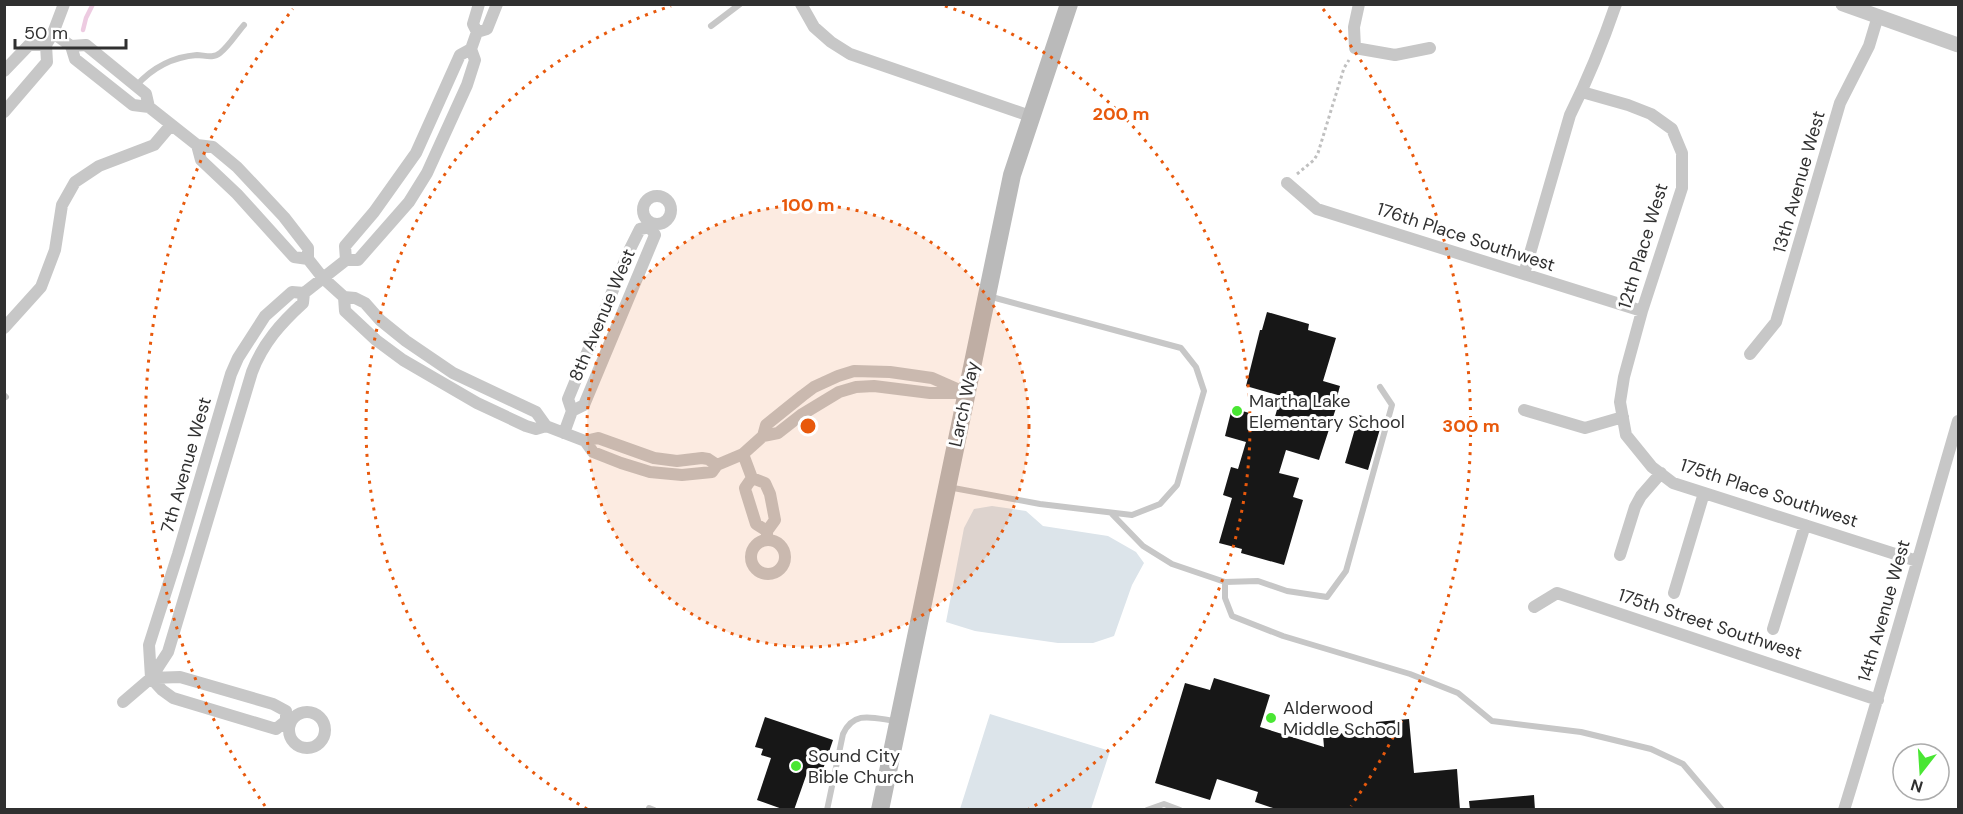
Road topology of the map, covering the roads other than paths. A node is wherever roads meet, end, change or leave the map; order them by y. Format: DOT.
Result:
graph roads {
  1 [pos="64,4"];
  2 [pos="479,4"];
  3 [pos="497,4"];
  4 [pos="740,4"];
  5 [pos="801,4"];
  6 [pos="1069,4"];
  7 [pos="1359,4"];
  8 [pos="1616,4"];
  9 [pos="1843,4"];
  10 [pos="1878,16"];
  11 [pos="244,25"];
  12 [pos="711,26"];
  13 [pos="477,32"];
  14 [pos="53,33"];
  15 [pos="45,45"];
  16 [pos="1959,45"];
  17 [pos="71,46"];
  18 [pos="1430,48"];
  19 [pos="471,49"];
  20 [pos="4,71"];
  21 [pos="136,86"];
  22 [pos="1582,92"];
  23 [pos="149,107"];
  24 [pos="4,112"];
  25 [pos="1030,117"];
  26 [pos="171,125"];
  27 [pos="197,145"];
  28 [pos="1287,183"];
  29 [pos="651,225"];
  30 [pos="308,259"];
  31 [pos="346,260"];
  32 [pos="1524,274"];
  33 [pos="323,278"];
  34 [pos="304,293"];
  35 [pos="987,296"];
  36 [pos="344,297"];
  37 [pos="1642,311"];
  38 [pos="4,328"];
  39 [pos="1750,354"];
  40 [pos="1380,387"];
  41 [pos="966,393"];
  42 [pos="1524,411"];
  43 [pos="1623,417"];
  44 [pos="1959,422"];
  45 [pos="546,426"];
  46 [pos="564,433"];
  47 [pos="1626,435"];
  48 [pos="743,454"];
  49 [pos="1661,473"];
  50 [pos="752,478"];
  51 [pos="947,487"];
  52 [pos="1704,493"];
  53 [pos="1111,513"];
  54 [pos="1804,525"];
  55 [pos="1620,555"];
  56 [pos="1917,561"];
  57 [pos="1225,582"];
  58 [pos="1674,593"];
  59 [pos="1534,607"];
  60 [pos="1773,629"];
  61 [pos="151,678"];
  62 [pos="1878,700"];
  63 [pos="123,702"];
  64 [pos="900,721"];
  65 [pos="1721,809"];
  66 [pos="827,810"];
  67 [pos="880,810"];
  68 [pos="1147,810"];
  69 [pos="1180,810"];
  70 [pos="1844,810"];
  1 -- 14 [label="street"];
  2 -- 13 [label="street, 7th Avenue West"];
  3 -- 13 [label="street, 7th Avenue West"];
  4 -- 12 [label="lane"];
  5 -- 25 [label="street"];
  6 -- 25 [label="main road, Larch Way"];
  7 -- 18 [label="street"];
  8 -- 22 [label="street"];
  9 -- 10 [label="street"];
  10 -- 16 [label="street"];
  10 -- 39 [label="street, 13th Avenue West"];
  11 -- 21 [label="lane"];
  13 -- 19 [label="street, 7th Avenue West"];
  14 -- 15 [label="street"];
  14 -- 17 [label="street"];
  15 -- 20 [label="street"];
  15 -- 24 [label="street"];
  17 -- 21 [label="street"];
  17 -- 23 [label="street"];
  19 -- 31 [label="street, 7th Avenue West"];
  19 -- 31 [label="street, 7th Avenue West"];
  21 -- 23 [label="street"];
  22 -- 32 [label="street"];
  22 -- 37 [label="street, 12th Place West"];
  23 -- 26 [label="street"];
  25 -- 35 [label="main road, Larch Way"];
  26 -- 27 [label="street"];
  26 -- 38 [label="street"];
  27 -- 30 [label="street"];
  27 -- 30 [label="street"];
  28 -- 32 [label="street, 176th Place Southwest"];
  29 -- 46 [label="street, 8th Avenue West"];
  30 -- 33 [label="street"];
  31 -- 33 [label="street, 7th Avenue West"];
  32 -- 37 [label="street, 176th Place Southwest"];
  33 -- 34 [label="street, 7th Avenue West"];
  33 -- 36 [label="street"];
  34 -- 61 [label="street, 7th Avenue West"];
  34 -- 61 [label="street, 7th Avenue West"];
  35 -- 41 [label="main road, Larch Way"];
  35 -- 53 [label="lane"];
  36 -- 45 [label="street"];
  36 -- 45 [label="street"];
  37 -- 43 [label="street, 12th Place West"];
  40 -- 57 [label="lane"];
  41 -- 48 [label="street"];
  41 -- 51 [label="main road, Larch Way"];
  42 -- 43 [label="street"];
  43 -- 47 [label="street, 12th Place West"];
  44 -- 56 [label="street, 14th Avenue West"];
  45 -- 46 [label="street"];
  46 -- 48 [label="street"];
  47 -- 49 [label="street, 175th Place Southwest"];
  48 -- 50 [label="street"];
  49 -- 52 [label="street, 175th Place Southwest"];
  49 -- 55 [label="street"];
  50 -- 50 [label="street"];
  51 -- 53 [label="lane"];
  51 -- 64 [label="main road, Larch Way"];
  52 -- 54 [label="street, 175th Place Southwest"];
  52 -- 58 [label="street"];
  53 -- 57 [label="lane"];
  54 -- 56 [label="street, 175th Place Southwest"];
  54 -- 60 [label="street"];
  56 -- 62 [label="street, 14th Avenue West"];
  57 -- 65 [label="lane"];
  59 -- 62 [label="street, 175th Street Southwest"];
  61 -- 61 [label="street"];
  61 -- 63 [label="street, 7th Avenue West"];
  62 -- 70 [label="street, 14th Avenue West"];
  64 -- 66 [label="lane"];
  64 -- 67 [label="main road, Larch Way"];
  68 -- 69 [label="lane"];
}
